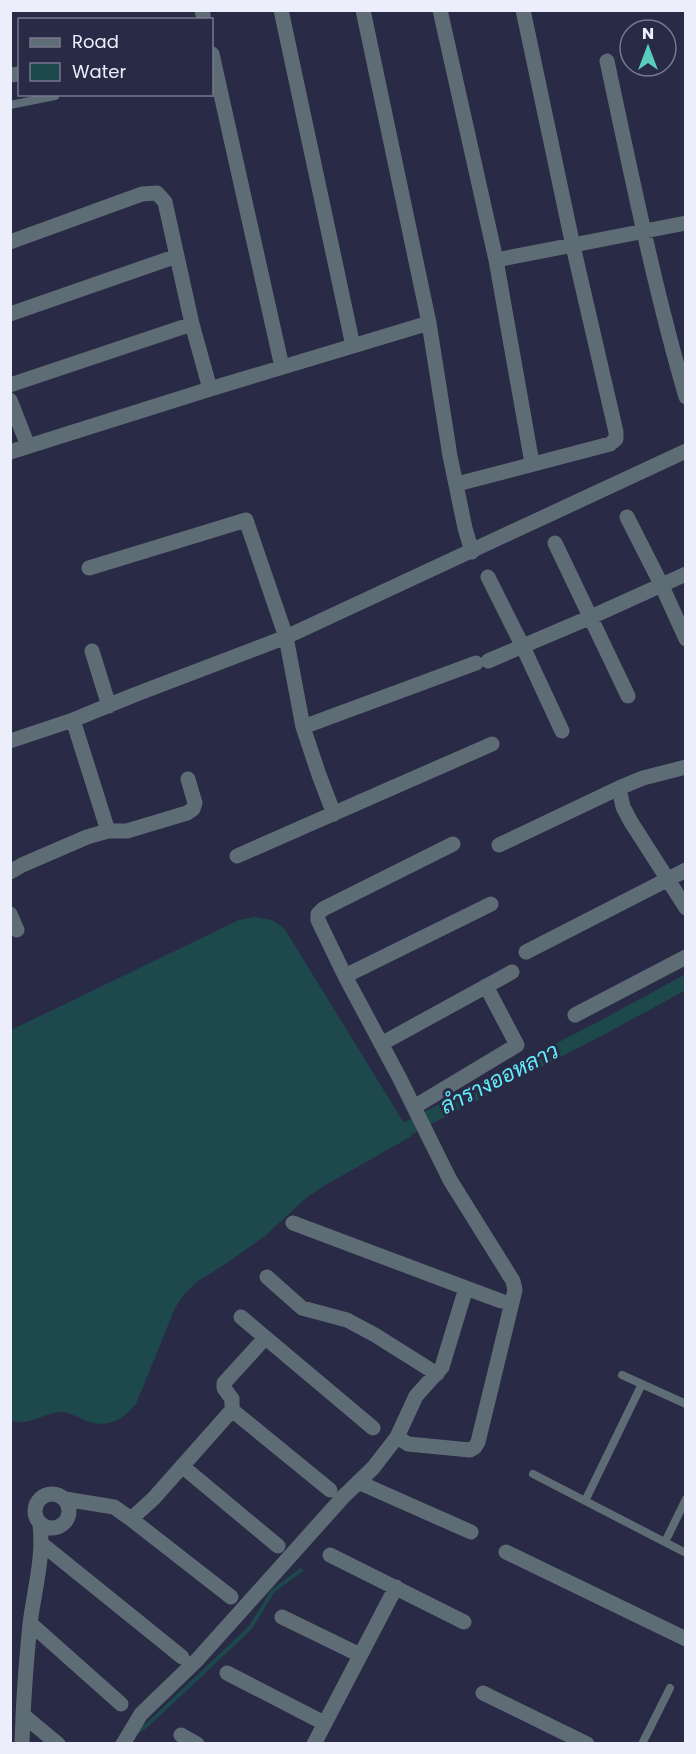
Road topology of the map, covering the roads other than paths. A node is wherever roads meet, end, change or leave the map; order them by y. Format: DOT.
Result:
graph roads {
  1 [pos="281,10"];
  2 [pos="363,10"];
  3 [pos="440,10"];
  4 [pos="523,10"];
  5 [pos="213,58"];
  6 [pos="607,61"];
  7 [pos="55,96"];
  8 [pos="10,105"];
  9 [pos="686,223"];
  10 [pos="644,231"];
  11 [pos="10,242"];
  12 [pos="573,246"];
  13 [pos="177,256"];
  14 [pos="496,260"];
  15 [pos="10,314"];
  16 [pos="429,323"];
  17 [pos="192,324"];
  18 [pos="353,346"];
  19 [pos="282,367"];
  20 [pos="10,385"];
  21 [pos="210,389"];
  22 [pos="686,397"];
  23 [pos="10,400"];
  24 [pos="28,446"];
  25 [pos="10,452"];
  26 [pos="685,452"];
  27 [pos="532,463"];
  28 [pos="457,484"];
  29 [pos="627,517"];
  30 [pos="555,543"];
  31 [pos="472,552"];
  32 [pos="89,568"];
  33 [pos="686,574"];
  34 [pos="488,577"];
  35 [pos="661,584"];
  36 [pos="591,617"];
  37 [pos="286,637"];
  38 [pos="686,639"];
  39 [pos="523,647"];
  40 [pos="92,651"];
  41 [pos="628,696"];
  42 [pos="109,706"];
  43 [pos="73,720"];
  44 [pos="303,727"];
  45 [pos="562,731"];
  46 [pos="10,741"];
  47 [pos="492,744"];
  48 [pos="686,767"];
  49 [pos="188,779"];
  50 [pos="620,788"];
  51 [pos="334,814"];
  52 [pos="108,831"];
  53 [pos="453,844"];
  54 [pos="499,845"];
  55 [pos="237,856"];
  56 [pos="686,870"];
  57 [pos="10,872"];
  58 [pos="668,880"];
  59 [pos="491,904"];
  60 [pos="686,908"];
  61 [pos="10,914"];
  62 [pos="17,930"];
  63 [pos="526,952"];
  64 [pos="686,957"];
  65 [pos="512,972"];
  66 [pos="345,976"];
  67 [pos="486,986"];
  68 [pos="575,1015"];
  69 [pos="381,1044"];
  70 [pos="414,1107"];
  71 [pos="293,1223"];
  72 [pos="267,1277"];
  73 [pos="466,1288"];
  74 [pos="501,1301"];
  75 [pos="241,1317"];
  76 [pos="265,1338"];
  77 [pos="437,1374"];
  78 [pos="622,1375"];
  79 [pos="642,1384"];
  80 [pos="686,1404"];
  81 [pos="232,1410"];
  82 [pos="373,1428"];
  83 [pos="397,1437"];
  84 [pos="183,1467"];
  85 [pos="533,1474"];
  86 [pos="358,1482"];
  87 [pos="330,1490"];
  88 [pos="65,1499"];
  89 [pos="686,1499"];
  90 [pos="585,1501"];
  91 [pos="131,1519"];
  92 [pos="40,1524"];
  93 [pos="471,1532"];
  94 [pos="665,1542"];
  95 [pos="42,1545"];
  96 [pos="278,1546"];
  97 [pos="506,1552"];
  98 [pos="686,1553"];
  99 [pos="330,1555"];
  100 [pos="396,1587"];
  101 [pos="231,1597"];
  102 [pos="282,1617"];
  103 [pos="465,1622"];
  104 [pos="30,1624"];
  105 [pos="686,1639"];
  106 [pos="360,1655"];
  107 [pos="182,1657"];
  108 [pos="227,1673"];
  109 [pos="670,1688"];
  110 [pos="483,1693"];
  111 [pos="121,1704"];
  112 [pos="22,1715"];
  113 [pos="324,1723"];
  114 [pos="181,1735"];
  115 [pos="582,1742"];
  116 [pos="22,1743"];
  117 [pos="58,1743"];
  118 [pos="123,1743"];
  119 [pos="197,1743"];
  120 [pos="314,1743"];
  121 [pos="642,1743"];
  1 -- 18 [label="street"];
  2 -- 16 [label="street"];
  3 -- 14 [label="street"];
  4 -- 12 [label="street"];
  5 -- 19 [label="street"];
  6 -- 10 [label="street"];
  7 -- 8 [label="lane"];
  9 -- 10 [label="street"];
  10 -- 12 [label="street"];
  10 -- 22 [label="street"];
  11 -- 13 [label="street"];
  12 -- 14 [label="street"];
  12 -- 27 [label="street"];
  13 -- 15 [label="street"];
  13 -- 17 [label="street"];
  14 -- 27 [label="street"];
  16 -- 18 [label="street"];
  16 -- 28 [label="street"];
  17 -- 20 [label="street"];
  17 -- 21 [label="street"];
  18 -- 19 [label="street"];
  19 -- 21 [label="street"];
  21 -- 24 [label="street"];
  23 -- 24 [label="street"];
  24 -- 25 [label="street"];
  26 -- 31 [label="street"];
  27 -- 28 [label="street"];
  28 -- 31 [label="street"];
  29 -- 35 [label="street"];
  30 -- 36 [label="street"];
  31 -- 37 [label="street"];
  32 -- 37 [label="street"];
  33 -- 35 [label="street"];
  34 -- 39 [label="street"];
  35 -- 36 [label="street"];
  35 -- 38 [label="street"];
  36 -- 39 [label="street"];
  36 -- 41 [label="street"];
  37 -- 42 [label="street"];
  37 -- 44 [label="street"];
  39 -- 44 [label="street"];
  39 -- 45 [label="street"];
  40 -- 42 [label="street"];
  42 -- 43 [label="street"];
  43 -- 46 [label="street"];
  43 -- 52 [label="street"];
  44 -- 51 [label="street"];
  47 -- 51 [label="street"];
  48 -- 50 [label="street"];
  49 -- 52 [label="street"];
  50 -- 54 [label="street"];
  50 -- 58 [label="street"];
  51 -- 55 [label="street"];
  52 -- 57 [label="street"];
  53 -- 66 [label="street"];
  56 -- 58 [label="street"];
  58 -- 60 [label="street"];
  58 -- 63 [label="street"];
  59 -- 66 [label="street"];
  61 -- 62 [label="street"];
  64 -- 68 [label="street"];
  65 -- 67 [label="street"];
  66 -- 69 [label="street"];
  67 -- 69 [label="street"];
  67 -- 70 [label="street"];
  69 -- 70 [label="street"];
  70 -- 83 [label="street"];
  71 -- 73 [label="street"];
  72 -- 77 [label="street"];
  73 -- 74 [label="street"];
  73 -- 77 [label="street"];
  75 -- 76 [label="street"];
  76 -- 81 [label="street"];
  76 -- 82 [label="street"];
  77 -- 83 [label="street"];
  78 -- 79 [label="lane"];
  79 -- 80 [label="lane"];
  79 -- 90 [label="lane"];
  81 -- 84 [label="street"];
  81 -- 87 [label="street"];
  83 -- 86 [label="street"];
  84 -- 91 [label="street"];
  84 -- 96 [label="street"];
  85 -- 90 [label="lane"];
  86 -- 93 [label="street"];
  86 -- 118 [label="street"];
  88 -- 91 [label="street"];
  88 -- 92 [label="street"];
  88 -- 92 [label="street"];
  89 -- 94 [label="lane"];
  90 -- 94 [label="lane"];
  91 -- 101 [label="street"];
  92 -- 95 [label="street"];
  94 -- 98 [label="lane"];
  95 -- 104 [label="street"];
  95 -- 107 [label="street"];
  97 -- 105 [label="street"];
  99 -- 100 [label="street"];
  100 -- 103 [label="street"];
  100 -- 106 [label="street"];
  102 -- 106 [label="street"];
  104 -- 111 [label="street"];
  104 -- 112 [label="street"];
  106 -- 113 [label="street"];
  108 -- 113 [label="street"];
  109 -- 121 [label="lane"];
  110 -- 115 [label="street"];
  112 -- 116 [label="street"];
  112 -- 117 [label="street"];
  113 -- 120 [label="street"];
  114 -- 119 [label="street"];
}
